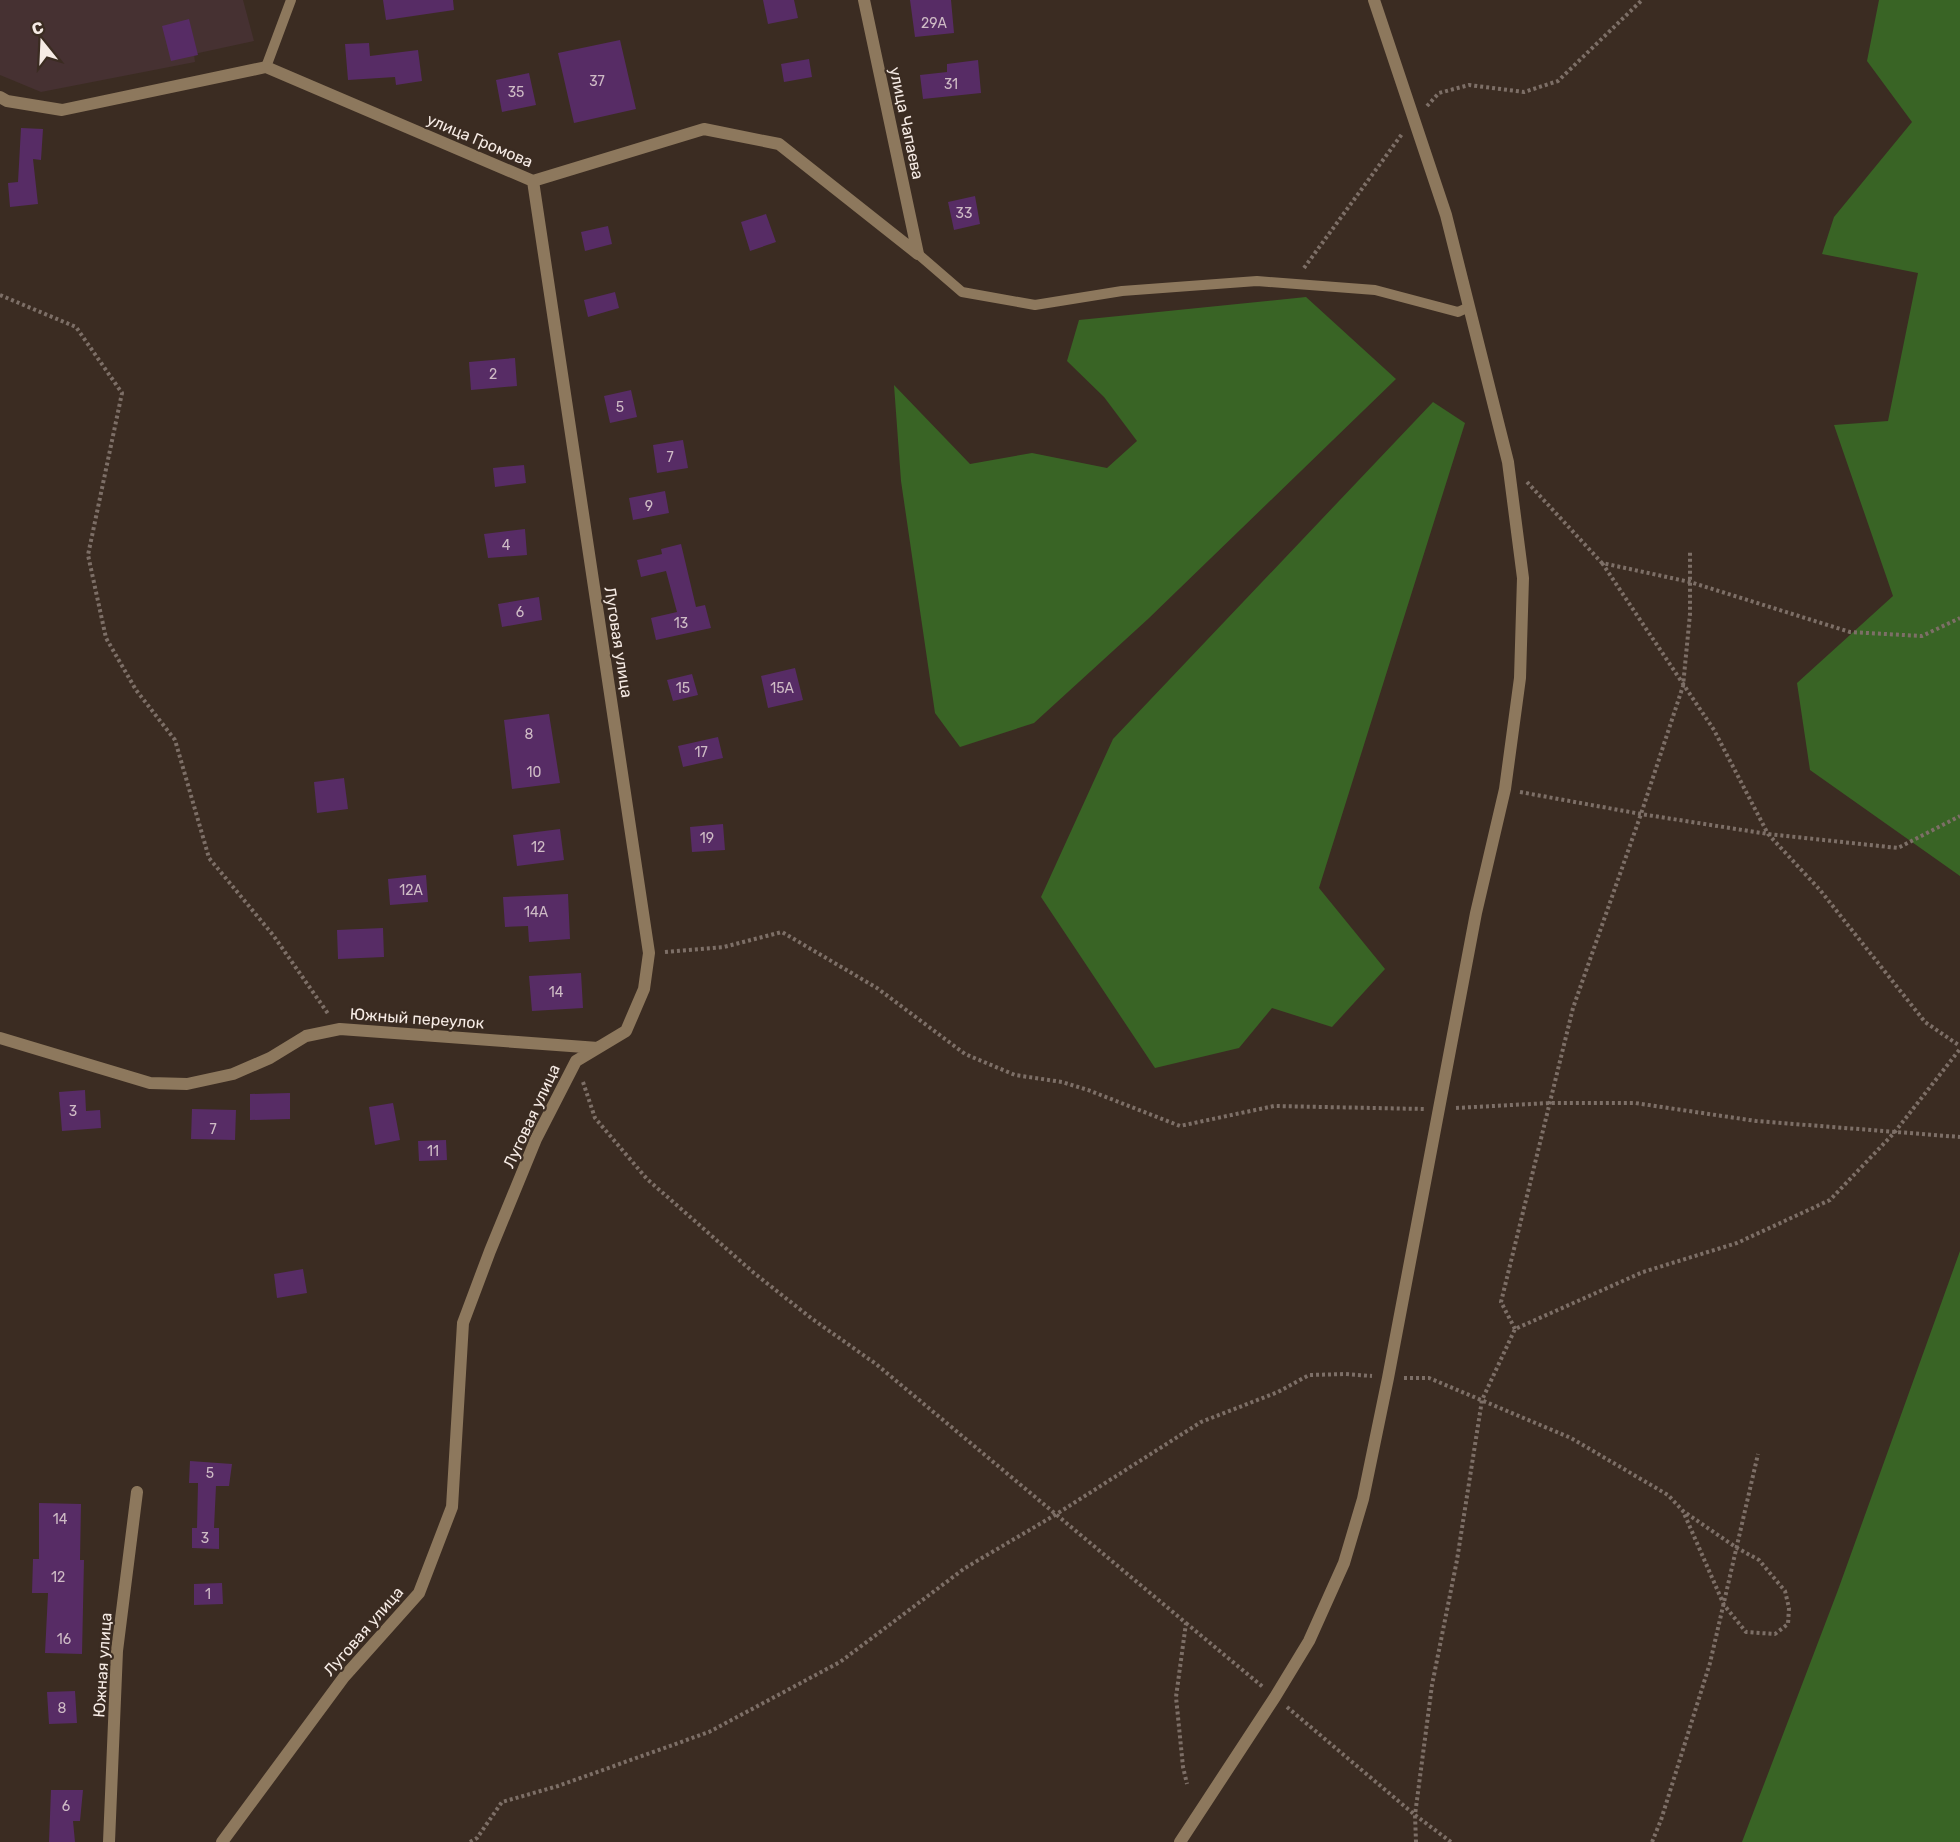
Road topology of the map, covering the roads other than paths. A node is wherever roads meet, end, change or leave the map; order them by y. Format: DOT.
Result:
graph roads {
  1 [pos="291,0"];
  2 [pos="864,0"];
  3 [pos="1374,0"];
  4 [pos="266,68"];
  5 [pos="0,97"];
  6 [pos="533,181"];
  7 [pos="918,254"];
  8 [pos="1469,307"];
  9 [pos="0,1038"];
  10 [pos="598,1048"];
  11 [pos="137,1492"];
  12 [pos="109,1842"];
  13 [pos="222,1842"];
  14 [pos="1180,1842"];
  1 -- 4 [label="lane"];
  2 -- 7 [label="street, улица Чапаева"];
  3 -- 8 [label="street"];
  4 -- 5 [label="street"];
  4 -- 6 [label="street, улица Громова"];
  6 -- 7 [label="street, улица Громова"];
  6 -- 10 [label="street, Луговая улица"];
  7 -- 8 [label="lane"];
  8 -- 14 [label="street"];
  9 -- 10 [label="street, Южный переулок"];
  10 -- 13 [label="street, Луговая улица"];
  11 -- 12 [label="street, Южная улица"];
}
